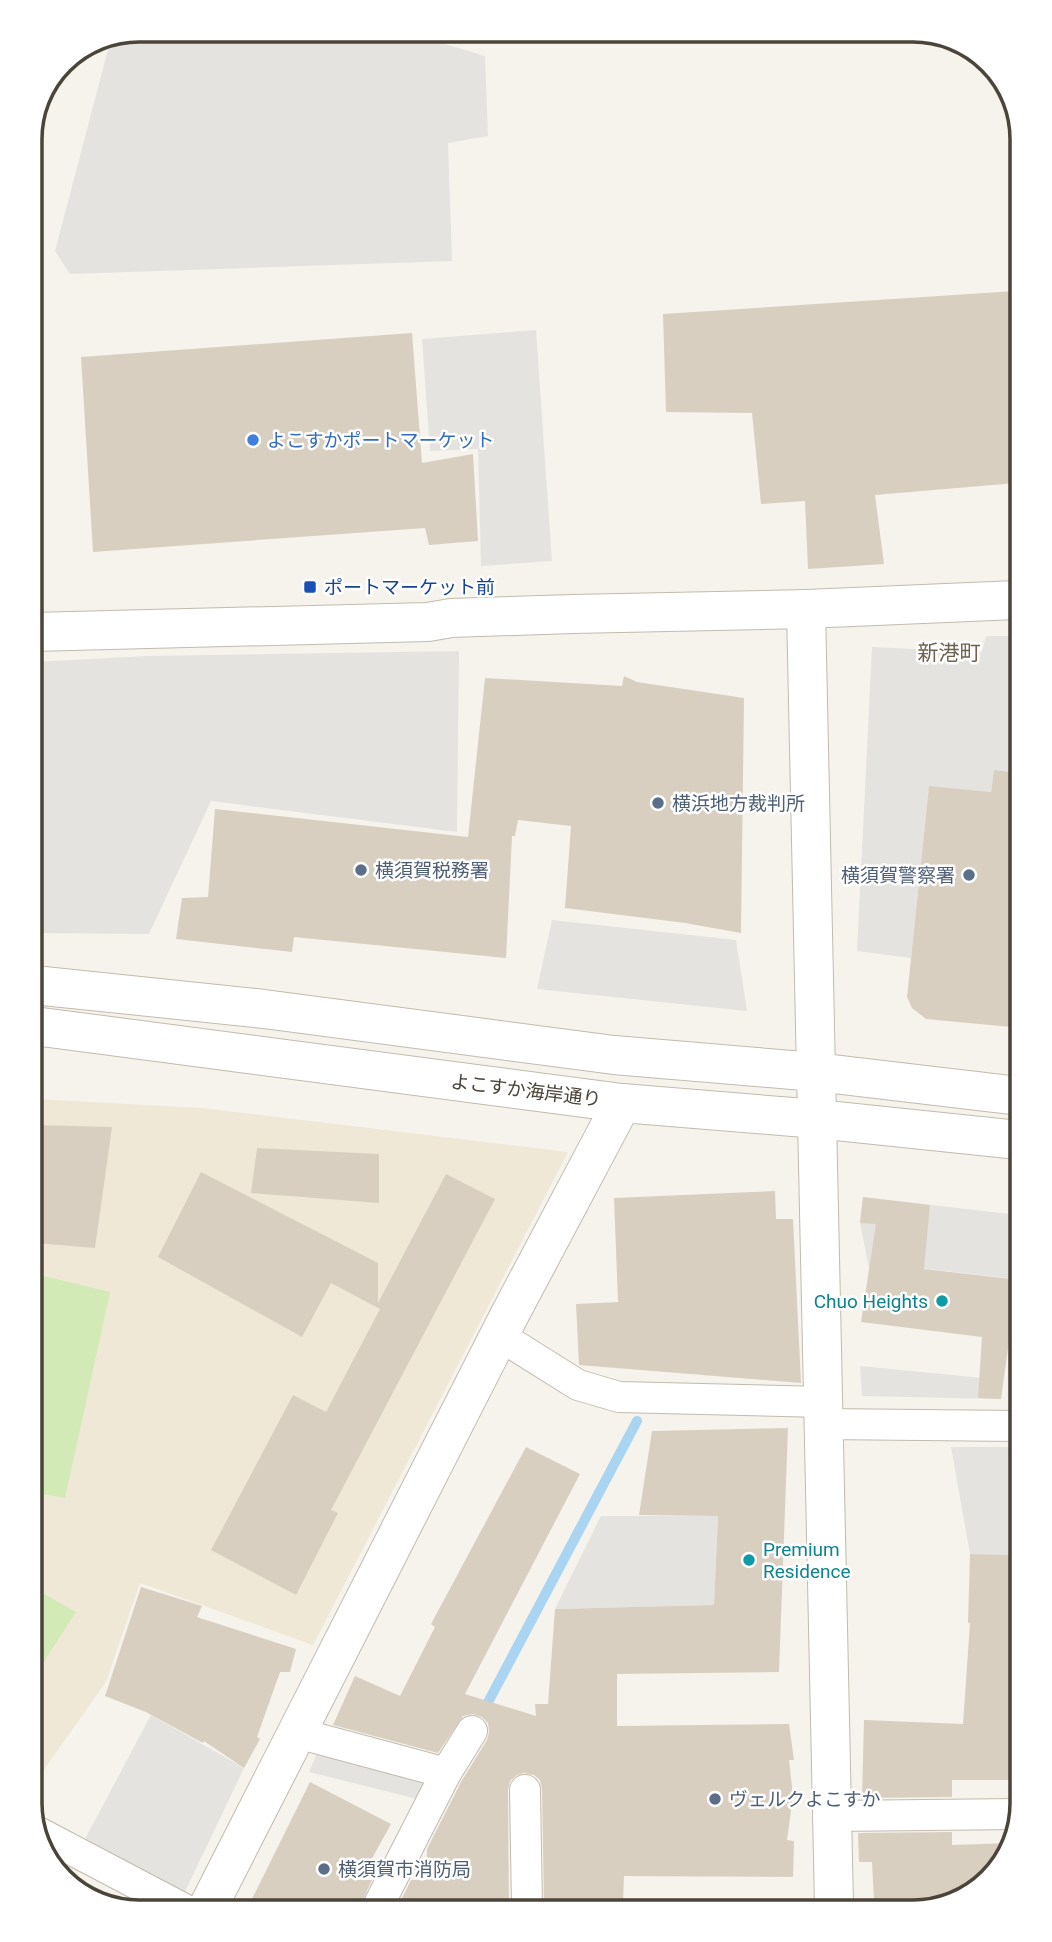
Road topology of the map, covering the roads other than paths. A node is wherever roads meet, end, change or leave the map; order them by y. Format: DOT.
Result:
graph roads {
  1 [pos="1010,600"];
  2 [pos="806,609"];
  3 [pos="42,632"];
  4 [pos="42,986"];
  5 [pos="42,1027"];
  6 [pos="816,1072"];
  7 [pos="1010,1095"];
  8 [pos="622,1103"];
  9 [pos="817,1119"];
  10 [pos="1010,1139"];
  11 [pos="500,1336"];
  12 [pos="824,1413"];
  13 [pos="1010,1425"];
  14 [pos="472,1731"];
  15 [pos="297,1733"];
  16 [pos="446,1773"];
  17 [pos="526,1790"];
  18 [pos="1009,1814"];
  19 [pos="832,1816"];
  20 [pos="48,1837"];
  21 [pos="166,1900"];
  22 [pos="212,1900"];
  23 [pos="381,1900"];
  24 [pos="527,1900"];
  25 [pos="834,1900"];
  1 -- 2 [label="street"];
  2 -- 3 [label="street"];
  2 -- 6 [label="street"];
  4 -- 6 [label="street"];
  5 -- 8 [label="street, よこすか海岸通り"];
  6 -- 7 [label="street"];
  6 -- 9 [label="street"];
  8 -- 9 [label="street, よこすか海岸通り"];
  8 -- 11 [label="street"];
  9 -- 10 [label="street, よこすか海岸通り"];
  9 -- 12 [label="street"];
  11 -- 12 [label="street"];
  11 -- 15 [label="street"];
  12 -- 13 [label="street"];
  12 -- 19 [label="street"];
  14 -- 16 [label="street"];
  15 -- 16 [label="street"];
  15 -- 22 [label="street"];
  16 -- 23 [label="street"];
  17 -- 24 [label="street"];
  18 -- 19 [label="street"];
  19 -- 25 [label="street"];
  20 -- 21 [label="street"];
}
